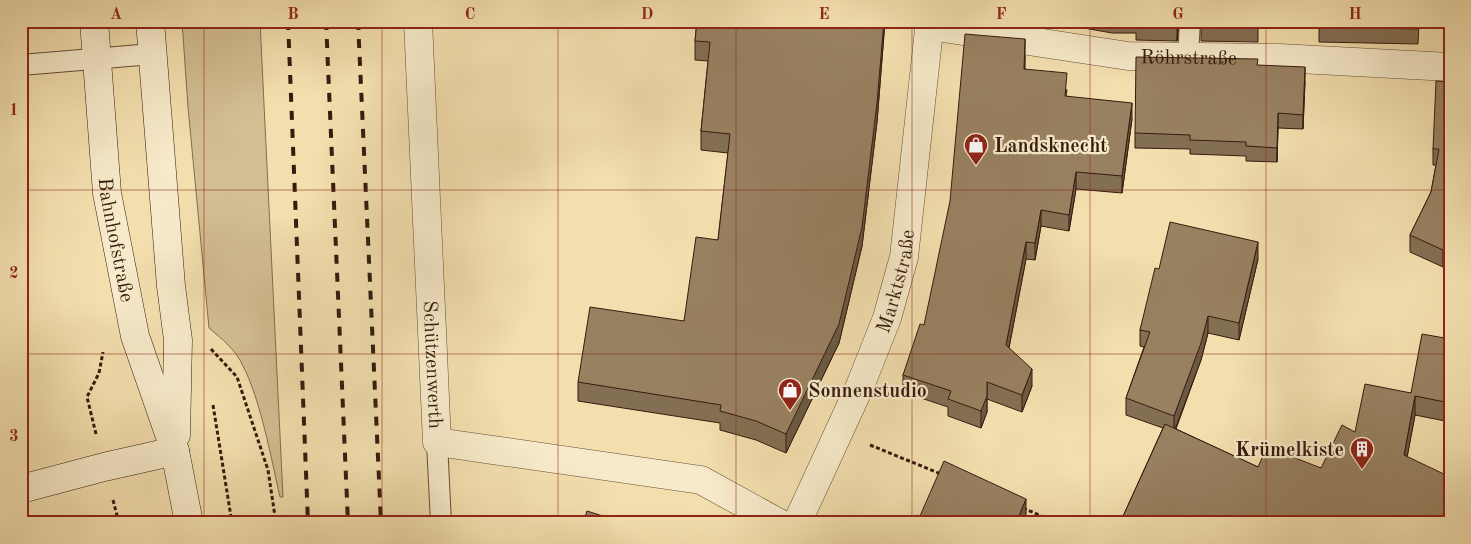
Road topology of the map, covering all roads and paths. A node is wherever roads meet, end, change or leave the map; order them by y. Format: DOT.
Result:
graph roads {
  1 [pos="94,21"];
  2 [pos="150,21"];
  3 [pos="418,21"];
  4 [pos="1190,21"];
  5 [pos="930,24"];
  6 [pos="152,54"];
  7 [pos="1188,56"];
  8 [pos="96,58"];
  9 [pos="21,65"];
  10 [pos="1450,67"];
  11 [pos="208,346"];
  12 [pos="839,432"];
  13 [pos="437,442"];
  14 [pos="175,451"];
  15 [pos="948,477"];
  16 [pos="21,489"];
  17 [pos="1020,508"];
  18 [pos="189,523"];
  19 [pos="276,523"];
  20 [pos="441,523"];
  21 [pos="779,523"];
  22 [pos="797,523"];
  23 [pos="1057,523"];
  1 -- 8 [label="street, Bahnhofstraße"];
  2 -- 6 [label="street, Bahnhofstraße"];
  3 -- 13 [label="street, Schützenwerth"];
  4 -- 7 [label="lane"];
  5 -- 7 [label="street, Röhrstraße"];
  5 -- 12 [label="street, Marktstraße"];
  6 -- 8 [label="lane"];
  6 -- 14 [label="street, Bahnhofstraße"];
  7 -- 10 [label="street, Röhrstraße"];
  8 -- 9 [label="lane"];
  8 -- 14 [label="street, Bahnhofstraße"];
  11 -- 19 [label="path"];
  12 -- 15 [label="path"];
  12 -- 22 [label="street, Marktstraße"];
  13 -- 20 [label="lane"];
  13 -- 21 [label="street, Schützenwerth"];
  14 -- 16 [label="street"];
  14 -- 18 [label="street, Bahnhofstraße"];
  17 -- 23 [label="path"];
}
